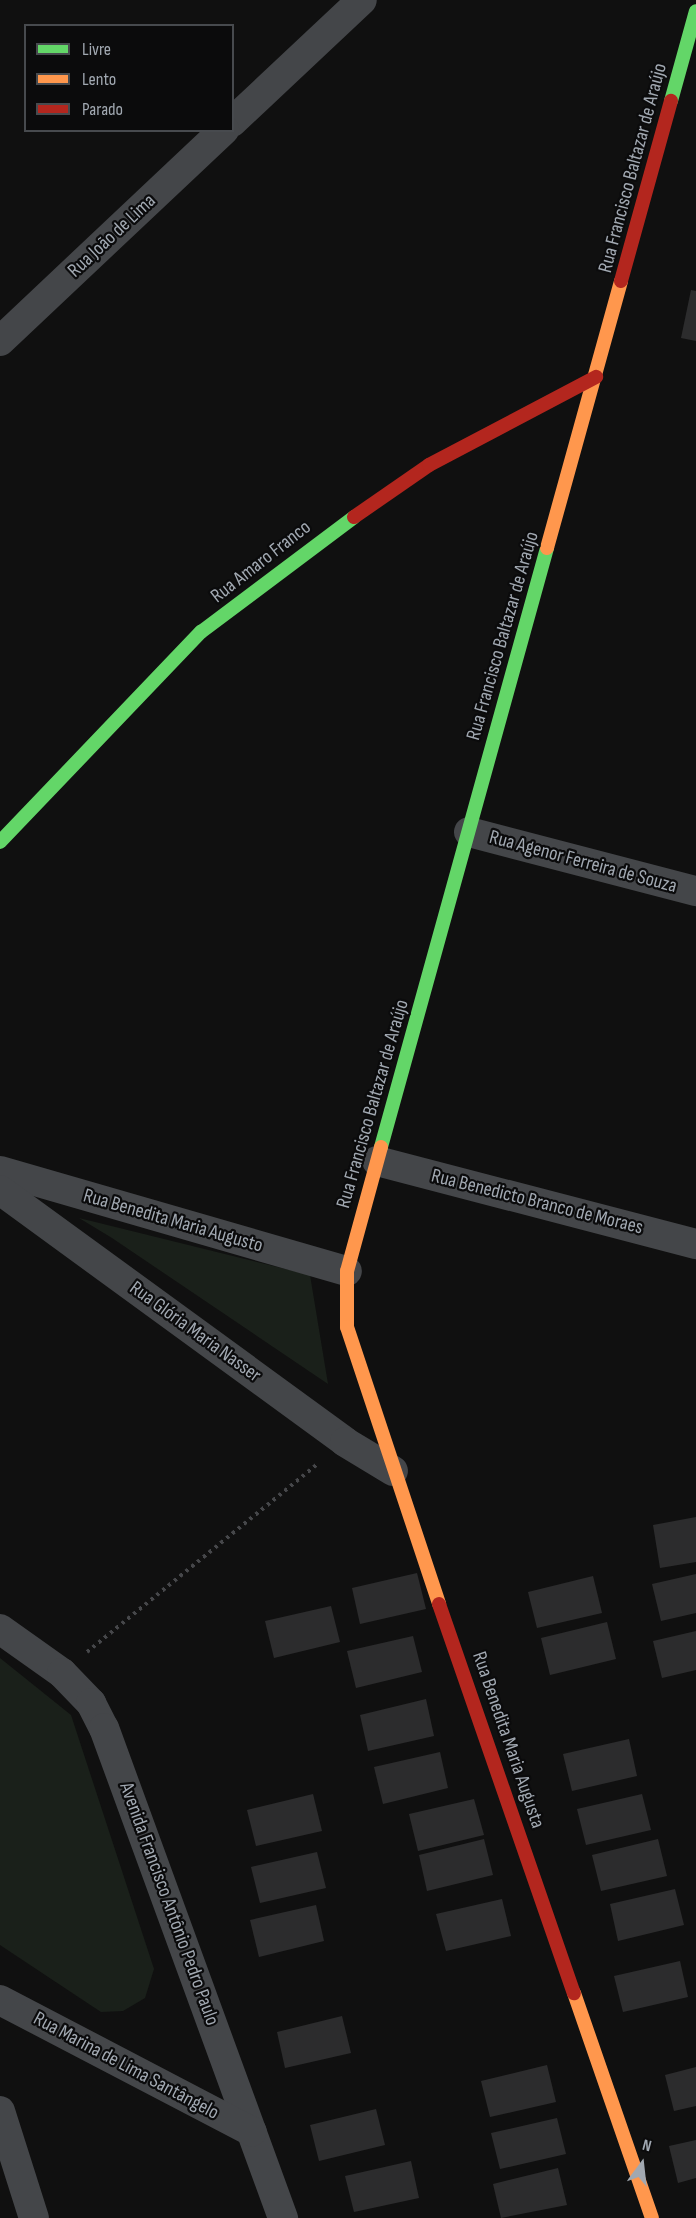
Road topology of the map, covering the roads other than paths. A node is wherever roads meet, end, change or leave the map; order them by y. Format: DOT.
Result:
graph roads {
  1 [pos="362,0"];
  2 [pos="696,11"];
  3 [pos="234,121"];
  4 [pos="222,132"];
  5 [pos="0,341"];
  6 [pos="596,377"];
  7 [pos="469,832"];
  8 [pos="0,842"];
  9 [pos="696,891"];
  10 [pos="377,1161"];
  11 [pos="0,1171"];
  12 [pos="0,1190"];
  13 [pos="696,1244"];
  14 [pos="347,1271"];
  15 [pos="393,1471"];
  16 [pos="0,1629"];
  17 [pos="0,2000"];
  18 [pos="0,2110"];
  19 [pos="252,2132"];
  20 [pos="33,2218"];
  21 [pos="283,2218"];
  22 [pos="652,2218"];
  1 -- 3 [label="street"];
  2 -- 6 [label="street, Rua Francisco Baltazar de Araújo"];
  4 -- 5 [label="street, Rua João de Lima"];
  6 -- 7 [label="street, Rua Francisco Baltazar de Araújo"];
  6 -- 8 [label="street, Rua Amaro Franco"];
  7 -- 9 [label="street, Rua Agenor Ferreira de Souza"];
  7 -- 10 [label="street, Rua Francisco Baltazar de Araújo"];
  10 -- 13 [label="street, Rua Benedicto Branco de Moraes"];
  10 -- 14 [label="street, Rua Francisco Baltazar de Araújo"];
  11 -- 14 [label="street, Rua Benedita Maria Augusto"];
  12 -- 15 [label="street, Rua Glória Maria Nasser"];
  14 -- 15 [label="street, Rua Benedita Maria Augusta"];
  15 -- 22 [label="street, Rua Benedita Maria Augusta"];
  16 -- 19 [label="street, Avenida Francisco Antônio Pedro Paulo"];
  17 -- 19 [label="street, Rua Marina de Lima Santângelo"];
  18 -- 20 [label="street"];
  19 -- 21 [label="street, Avenida Francisco Antônio Pedro Paulo"];
}
